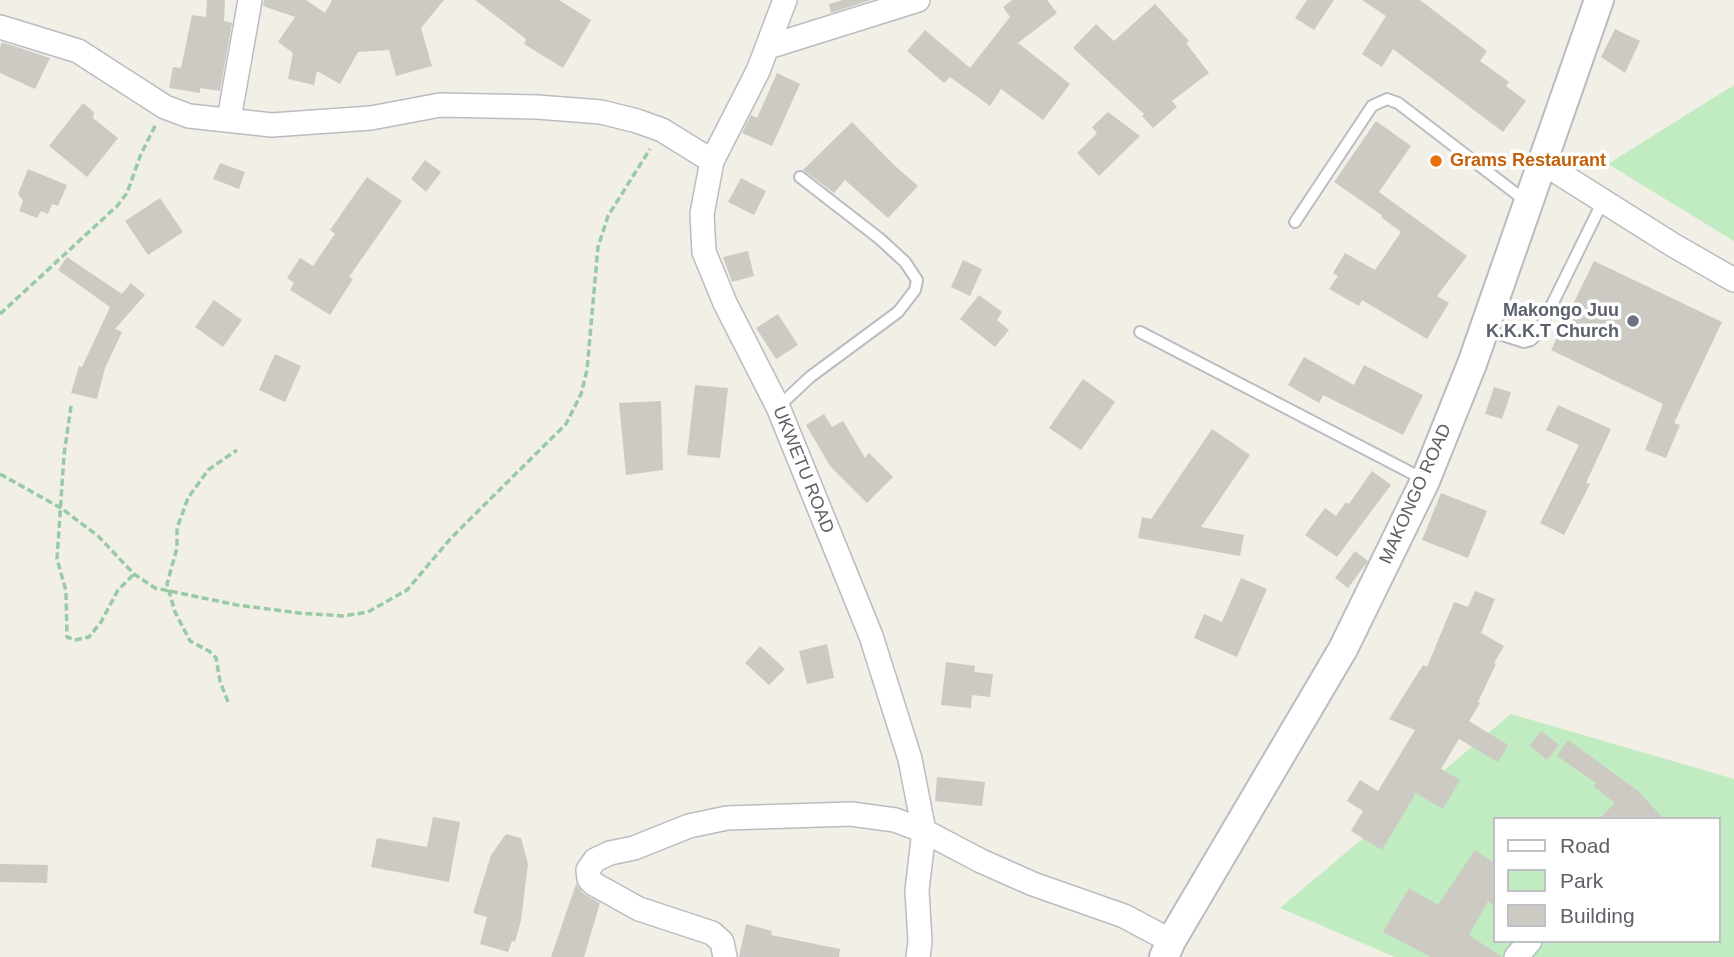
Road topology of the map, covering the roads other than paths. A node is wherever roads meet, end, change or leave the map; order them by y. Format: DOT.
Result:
graph roads {
  1 [pos="250,0"];
  2 [pos="785,0"];
  3 [pos="918,0"];
  4 [pos="1599,0"];
  5 [pos="0,27"];
  6 [pos="768,47"];
  7 [pos="229,119"];
  8 [pos="712,161"];
  9 [pos="1543,163"];
  10 [pos="800,177"];
  11 [pos="1603,201"];
  12 [pos="1529,204"];
  13 [pos="1295,222"];
  14 [pos="1734,279"];
  15 [pos="1484,329"];
  16 [pos="1140,332"];
  17 [pos="778,407"];
  18 [pos="1425,481"];
  19 [pos="924,831"];
  20 [pos="1528,943"];
  21 [pos="1167,949"];
  22 [pos="725,957"];
  23 [pos="918,957"];
  24 [pos="1516,957"];
  1 -- 7 [label="street"];
  2 -- 6 [label="street, UKWETU ROAD"];
  3 -- 6 [label="street"];
  4 -- 9 [label="street, MAKONGO ROAD"];
  5 -- 7 [label="street"];
  6 -- 8 [label="street, UKWETU ROAD"];
  7 -- 8 [label="street"];
  8 -- 17 [label="street, UKWETU ROAD"];
  9 -- 11 [label="street"];
  9 -- 12 [label="street, MAKONGO ROAD"];
  10 -- 17 [label="lane"];
  11 -- 14 [label="street"];
  11 -- 15 [label="lane"];
  12 -- 13 [label="lane"];
  12 -- 15 [label="street, MAKONGO ROAD"];
  15 -- 18 [label="street, MAKONGO ROAD"];
  16 -- 18 [label="lane"];
  17 -- 19 [label="street, UKWETU ROAD"];
  18 -- 21 [label="street, MAKONGO ROAD"];
  19 -- 21 [label="street"];
  19 -- 22 [label="street"];
  19 -- 23 [label="street, UKWETU ROAD"];
  20 -- 24 [label="street"];
}
